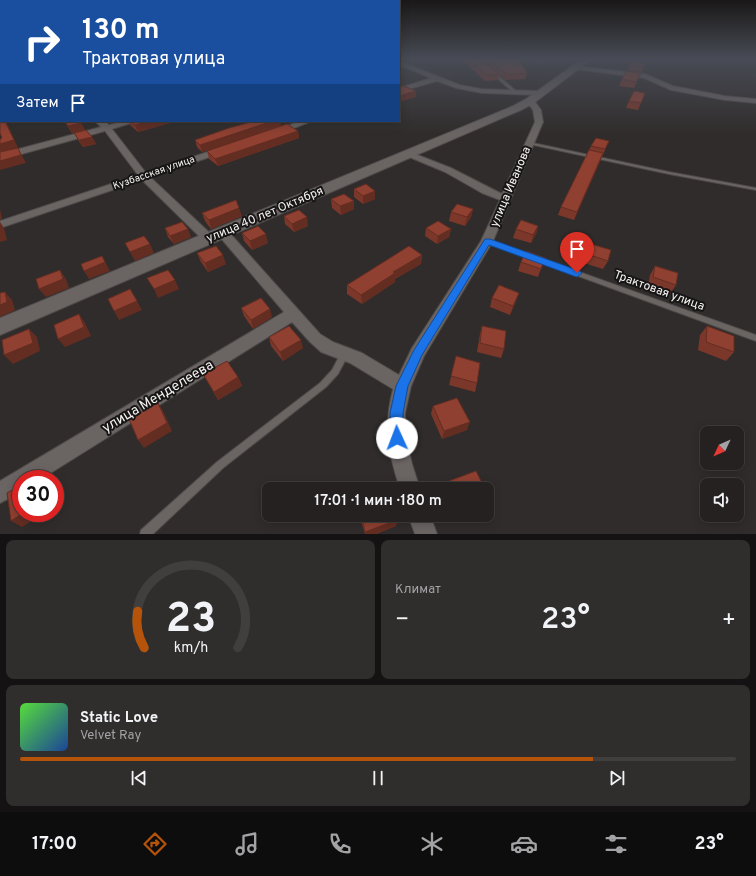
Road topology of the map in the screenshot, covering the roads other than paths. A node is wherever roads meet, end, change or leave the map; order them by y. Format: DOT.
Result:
graph roads {
  1 [pos="419,84"];
  2 [pos="451,84"];
  3 [pos="506,84"];
  4 [pos="553,84"];
  5 [pos="662,84"];
  6 [pos="400,90"];
  7 [pos="515,92"];
  8 [pos="535,97"];
  9 [pos="756,101"];
  10 [pos="101,122"];
  11 [pos="130,122"];
  12 [pos="305,122"];
  13 [pos="107,128"];
  14 [pos="263,136"];
  15 [pos="529,143"];
  16 [pos="233,146"];
  17 [pos="407,154"];
  18 [pos="0,157"];
  19 [pos="144,177"];
  20 [pos="756,189"];
  21 [pos="506,199"];
  22 [pos="0,225"];
  23 [pos="223,233"];
  24 [pos="209,239"];
  25 [pos="488,241"];
  26 [pos="293,314"];
  27 [pos="0,327"];
  28 [pos="756,338"];
  29 [pos="344,355"];
  30 [pos="402,386"];
  31 [pos="37,470"];
  32 [pos="408,482"];
  33 [pos="12,485"];
  34 [pos="0,493"];
  35 [pos="422,522"];
  36 [pos="145,534"];
  37 [pos="426,534"];
  1 -- 6 [label="street"];
  2 -- 7 [label="street"];
  3 -- 7 [label="lane"];
  4 -- 8 [label="street"];
  5 -- 9 [label="street"];
  7 -- 8 [label="street"];
  8 -- 15 [label="street, улица Иванова"];
  8 -- 17 [label="street, улица 40 лет Октября"];
  10 -- 13 [label="street"];
  11 -- 13 [label="street"];
  12 -- 14 [label="street"];
  13 -- 18 [label="street"];
  13 -- 19 [label="street"];
  15 -- 20 [label="lane"];
  15 -- 21 [label="street, улица Иванова"];
  16 -- 19 [label="street, Кузбасская улица"];
  17 -- 21 [label="street"];
  17 -- 23 [label="street, улица 40 лет Октября"];
  19 -- 22 [label="street, Кузбасская улица"];
  19 -- 24 [label="street"];
  21 -- 25 [label="street, улица Иванова"];
  23 -- 24 [label="street, улица 40 лет Октября"];
  23 -- 26 [label="street"];
  24 -- 27 [label="street, улица 40 лет Октября"];
  25 -- 28 [label="lane, Трактовая улица"];
  25 -- 30 [label="street, улица Иванова"];
  26 -- 29 [label="street"];
  26 -- 31 [label="street, улица Менделеева"];
  29 -- 30 [label="street"];
  29 -- 36 [label="lane"];
  30 -- 32 [label="street, улица Иванова"];
  33 -- 34 [label="street, улица Менделеева"];
  35 -- 37 [label="street"];
}
